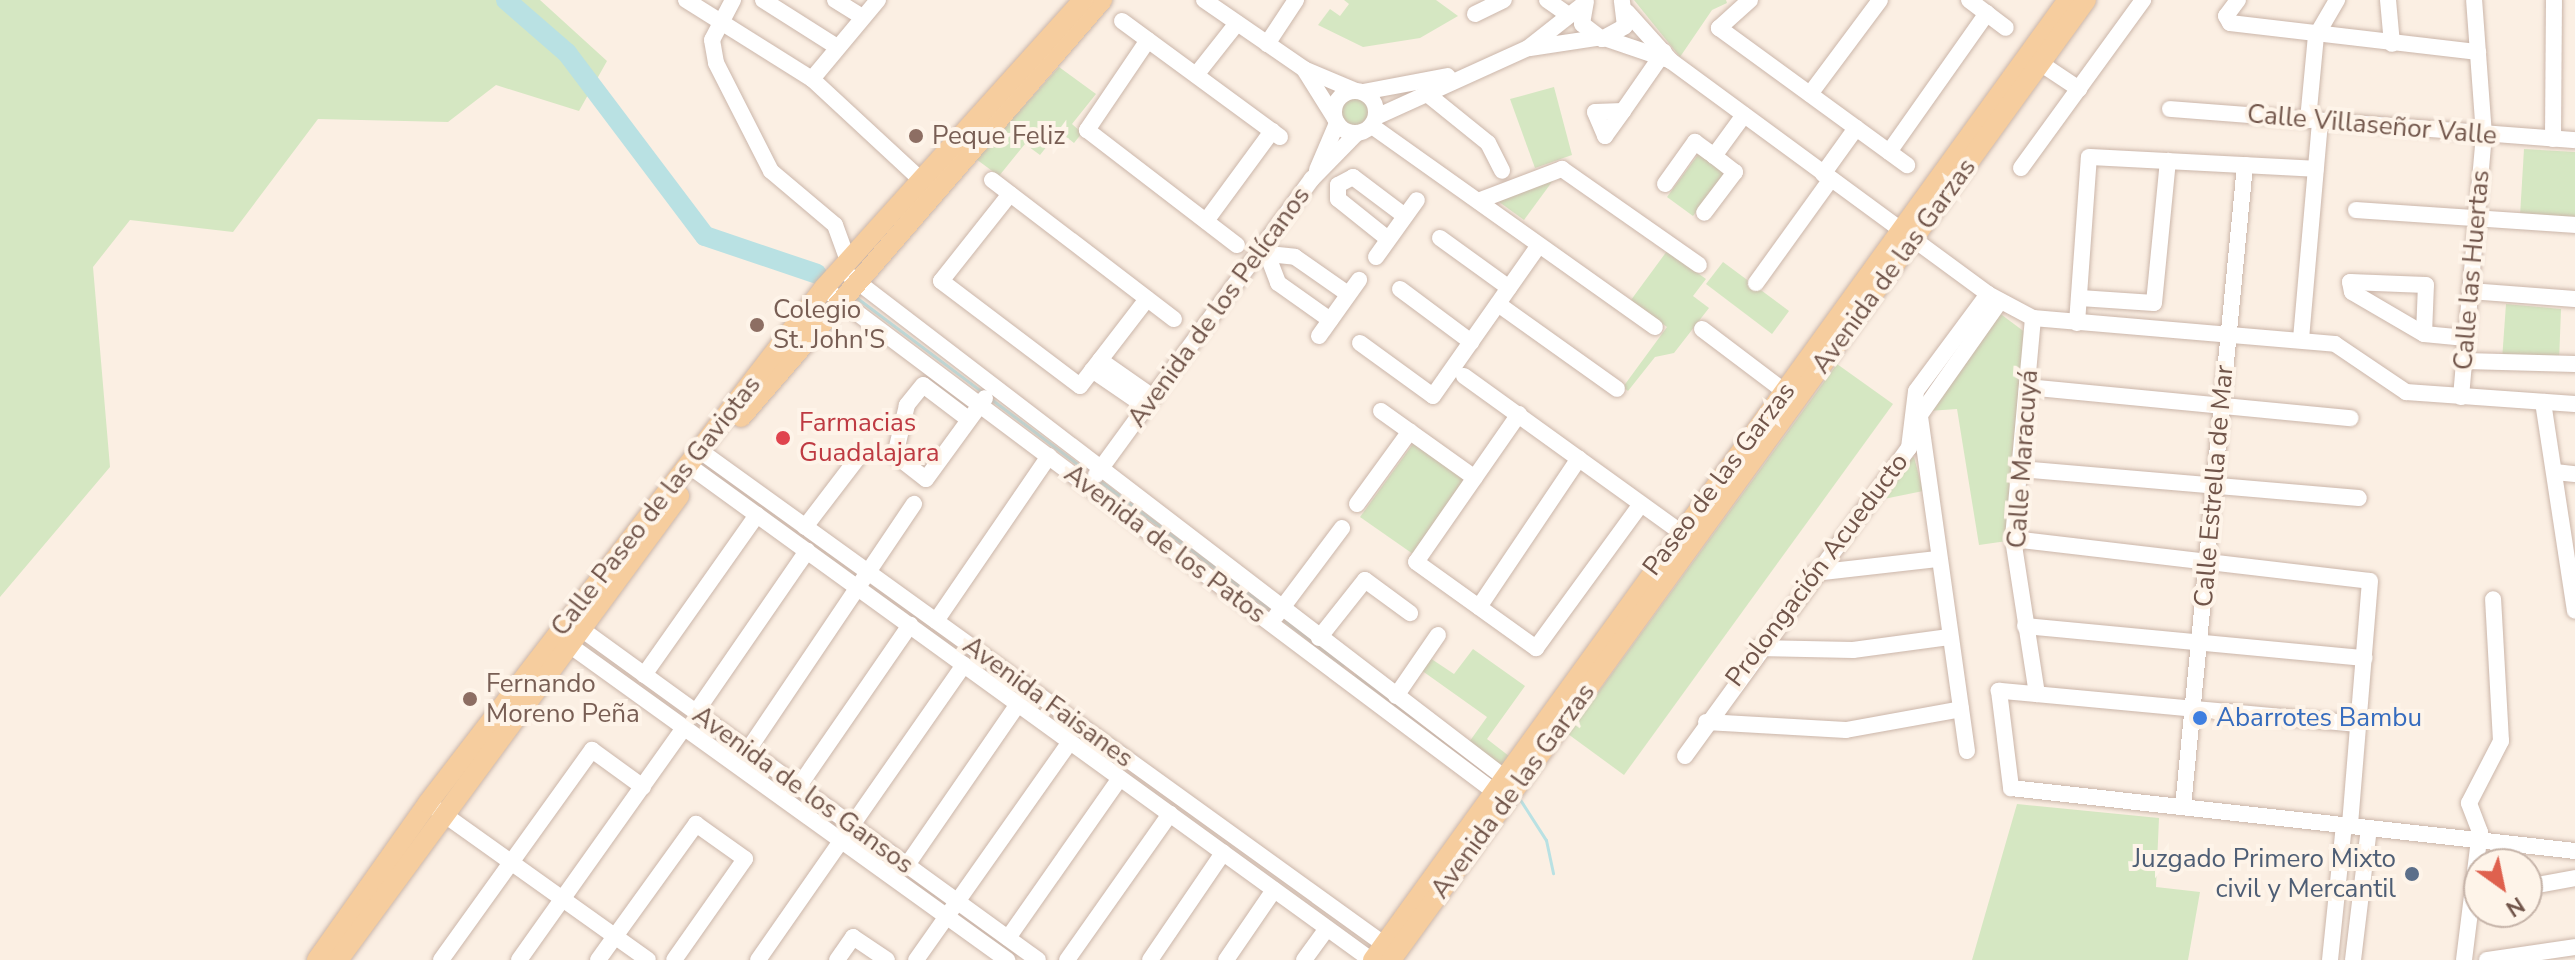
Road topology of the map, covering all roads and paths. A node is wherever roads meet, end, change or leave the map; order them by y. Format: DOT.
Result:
graph roads {
  1 [pos="686,0"];
  2 [pos="733,0"];
  3 [pos="763,0"];
  4 [pos="835,0"];
  5 [pos="878,0"];
  6 [pos="1102,0"];
  7 [pos="1204,0"];
  8 [pos="1296,0"];
  9 [pos="1504,0"];
  10 [pos="1547,0"];
  11 [pos="1750,0"];
  12 [pos="1880,0"];
  13 [pos="1969,0"];
  14 [pos="2068,0"];
  15 [pos="2086,0"];
  16 [pos="2143,0"];
  17 [pos="2238,0"];
  18 [pos="2337,0"];
  19 [pos="2388,0"];
  20 [pos="2474,0"];
  21 [pos="2554,0"];
  22 [pos="1078,2"];
  23 [pos="1585,2"];
  24 [pos="1624,6"];
  25 [pos="1987,13"];
  26 [pos="1475,14"];
  27 [pos="1567,14"];
  28 [pos="859,15"];
  29 [pos="719,21"];
  30 [pos="1122,21"];
  31 [pos="1237,23"];
  32 [pos="2006,28"];
  33 [pos="2316,36"];
  34 [pos="1602,38"];
  35 [pos="1148,40"];
  36 [pos="1267,44"];
  37 [pos="2392,44"];
  38 [pos="834,45"];
  39 [pos="1528,48"];
  40 [pos="2478,52"];
  41 [pos="1665,57"];
  42 [pos="2035,60"];
  43 [pos="1304,69"];
  44 [pos="1461,73"];
  45 [pos="1196,75"];
  46 [pos="812,79"];
  47 [pos="2079,89"];
  48 [pos="1360,92"];
  49 [pos="1426,93"];
  50 [pos="1810,94"];
  51 [pos="2170,109"];
  52 [pos="1623,111"];
  53 [pos="1741,113"];
  54 [pos="1336,120"];
  55 [pos="2314,121"];
  56 [pos="1374,122"];
  57 [pos="1852,125"];
  58 [pos="1356,134"];
  59 [pos="2484,135"];
  60 [pos="2553,139"];
  61 [pos="2575,140"];
  62 [pos="1889,152"];
  63 [pos="1712,154"];
  64 [pos="2168,161"];
  65 [pos="1907,165"];
  66 [pos="2245,165"];
  67 [pos="2021,168"];
  68 [pos="2316,169"];
  69 [pos="1502,171"];
  70 [pos="1317,173"];
  71 [pos="1824,174"];
  72 [pos="920,179"];
  73 [pos="992,180"];
  74 [pos="1665,184"];
  75 [pos="1338,185"];
  76 [pos="1010,194"];
  77 [pos="1417,200"];
  78 [pos="1478,201"];
  79 [pos="2356,210"];
  80 [pos="1704,213"];
  81 [pos="1405,216"];
  82 [pos="2477,218"];
  83 [pos="1206,221"];
  84 [pos="2575,225"];
  85 [pos="1907,235"];
  86 [pos="1440,238"];
  87 [pos="1388,239"];
  88 [pos="1237,245"];
  89 [pos="1539,245"];
  90 [pos="1264,256"];
  91 [pos="1376,257"];
  92 [pos="1699,265"];
  93 [pos="848,269"];
  94 [pos="1359,280"];
  95 [pos="1756,283"];
  96 [pos="1509,288"];
  97 [pos="1400,289"];
  98 [pos="2470,291"];
  99 [pos="831,293"];
  100 [pos="1348,294"];
  101 [pos="1994,297"];
  102 [pos="2080,298"];
  103 [pos="1147,299"];
  104 [pos="2575,299"];
  105 [pos="1498,304"];
  106 [pos="2033,318"];
  107 [pos="1174,319"];
  108 [pos="1330,320"];
  109 [pos="2077,323"];
  110 [pos="1655,327"];
  111 [pos="1702,329"];
  112 [pos="2229,334"];
  113 [pos="2424,334"];
  114 [pos="1319,336"];
  115 [pos="2466,338"];
  116 [pos="2301,339"];
  117 [pos="1471,342"];
  118 [pos="1360,343"];
  119 [pos="2465,361"];
  120 [pos="2575,364"];
  121 [pos="1096,365"];
  122 [pos="1464,376"];
  123 [pos="993,386"];
  124 [pos="2027,387"];
  125 [pos="1617,389"];
  126 [pos="1784,391"];
  127 [pos="2461,397"];
  128 [pos="1149,402"];
  129 [pos="2543,402"];
  130 [pos="2575,404"];
  131 [pos="980,405"];
  132 [pos="2222,406"];
  133 [pos="1381,411"];
  134 [pos="1519,414"];
  135 [pos="2351,418"];
  136 [pos="968,419"];
  137 [pos="1915,425"];
  138 [pos="1410,431"];
  139 [pos="1049,456"];
  140 [pos="1579,458"];
  141 [pos="857,459"];
  142 [pos="698,461"];
  143 [pos="1101,469"];
  144 [pos="2020,469"];
  145 [pos="2555,472"];
  146 [pos="2575,474"];
  147 [pos="1475,478"];
  148 [pos="1088,486"];
  149 [pos="2214,486"];
  150 [pos="2359,498"];
  151 [pos="914,504"];
  152 [pos="1357,504"];
  153 [pos="1641,504"];
  154 [pos="757,515"];
  155 [pos="805,527"];
  156 [pos="1342,528"];
  157 [pos="1686,536"];
  158 [pos="2570,537"];
  159 [pos="2013,539"];
  160 [pos="807,551"];
  161 [pos="1937,559"];
  162 [pos="2207,562"];
  163 [pos="867,571"];
  164 [pos="1814,573"];
  165 [pos="857,587"];
  166 [pos="2493,599"];
  167 [pos="1479,607"];
  168 [pos="2575,611"];
  169 [pos="1410,613"];
  170 [pos="1275,616"];
  171 [pos="936,621"];
  172 [pos="910,625"];
  173 [pos="2025,626"];
  174 [pos="569,633"];
  175 [pos="1438,635"];
  176 [pos="1949,637"];
  177 [pos="1319,638"];
  178 [pos="2199,642"];
  179 [pos="1757,648"];
  180 [pos="2364,658"];
  181 [pos="964,665"];
  182 [pos="644,675"];
  183 [pos="2037,694"];
  184 [pos="1396,696"];
  185 [pos="1018,704"];
  186 [pos="2193,708"];
  187 [pos="1961,709"];
  188 [pos="696,712"];
  189 [pos="1706,722"];
  190 [pos="2358,724"];
  191 [pos="684,728"];
  192 [pos="1070,742"];
  193 [pos="748,750"];
  194 [pos="1967,751"];
  195 [pos="1685,756"];
  196 [pos="1120,778"];
  197 [pos="799,786"];
  198 [pos="643,787"];
  199 [pos="1503,788"];
  200 [pos="2183,807"];
  201 [pos="436,809"];
  202 [pos="1170,814"];
  203 [pos="852,825"];
  204 [pos="2347,826"];
  205 [pos="2369,828"];
  206 [pos="2477,840"];
  207 [pos="841,841"];
  208 [pos="2477,848"];
  209 [pos="2575,851"];
  210 [pos="1223,853"];
  211 [pos="511,862"];
  212 [pos="907,865"];
  213 [pos="2575,878"];
  214 [pos="2543,884"];
  215 [pos="1274,890"];
  216 [pos="563,900"];
  217 [pos="957,902"];
  218 [pos="946,916"];
  219 [pos="1327,928"];
  220 [pos="2469,928"];
  221 [pos="615,937"];
  222 [pos="1008,938"];
  223 [pos="2575,947"];
  224 [pos="1386,956"];
  225 [pos="918,959"];
  226 [pos="317,960"];
  227 [pos="338,960"];
  228 [pos="441,960"];
  229 [pos="519,960"];
  230 [pos="598,960"];
  231 [pos="648,960"];
  232 [pos="674,960"];
  233 [pos="758,960"];
  234 [pos="837,960"];
  235 [pos="887,960"];
  236 [pos="1007,960"];
  237 [pos="1038,960"];
  238 [pos="1067,960"];
  239 [pos="1150,960"];
  240 [pos="1226,960"];
  241 [pos="1304,960"];
  242 [pos="2330,960"];
  243 [pos="2353,960"];
  244 [pos="2464,960"];
  245 [pos="2487,960"];
  1 -- 29 [label="street"];
  2 -- 29 [label="street"];
  3 -- 38 [label="street"];
  4 -- 28 [label="street"];
  5 -- 28 [label="street"];
  6 -- 93 [label="main road, Calle Paseo de las Gaviotas"];
  7 -- 31 [label="street"];
  8 -- 36 [label="street"];
  9 -- 26 [label="street"];
  10 -- 27 [label="street"];
  11 -- 50 [label="street"];
  12 -- 50 [label="street"];
  13 -- 25 [label="street"];
  14 -- 42 [label="main road"];
  15 -- 42 [label="main road, Avenida de las Garzas"];
  16 -- 47 [label="street"];
  17 -- 33 [label="street"];
  18 -- 33 [label="street"];
  19 -- 37 [label="street"];
  20 -- 40 [label="street, Calle las Huertas"];
  21 -- 60 [label="street"];
  22 -- 72 [label="main road, Calle Paseo de las Gaviotas"];
  23 -- 27 [label="street"];
  23 -- 34 [label="street"];
  24 -- 34 [label="street"];
  24 -- 41 [label="street"];
  25 -- 32 [label="street"];
  25 -- 62 [label="street"];
  27 -- 39 [label="street"];
  28 -- 38 [label="street"];
  29 -- 46 [label="street"];
  29 -- 93 [label="street"];
  30 -- 35 [label="street"];
  31 -- 36 [label="street"];
  31 -- 45 [label="street"];
  33 -- 37 [label="street"];
  33 -- 55 [label="street"];
  34 -- 39 [label="street"];
  34 -- 41 [label="street"];
  35 -- 45 [label="street"];
  35 -- 83 [label="street"];
  36 -- 43 [label="street"];
  37 -- 40 [label="street"];
  38 -- 46 [label="street"];
  39 -- 44 [label="street"];
  40 -- 59 [label="street, Calle las Huertas"];
  41 -- 52 [label="street"];
  41 -- 53 [label="street"];
  42 -- 47 [label="street"];
  42 -- 85 [label="main road, Avenida de las Garzas"];
  43 -- 48 [label="street"];
  43 -- 54 [label="street"];
  44 -- 48 [label="street"];
  44 -- 49 [label="street"];
  45 -- 83 [label="street"];
  46 -- 72 [label="street"];
  47 -- 67 [label="street"];
  48 -- 54 [label="street"];
  48 -- 56 [label="street"];
  49 -- 56 [label="street"];
  49 -- 69 [label="street"];
  50 -- 57 [label="street"];
  51 -- 55 [label="street, Calle Villaseñor Valle"];
  53 -- 63 [label="street"];
  53 -- 71 [label="street"];
  54 -- 58 [label="street"];
  54 -- 70 [label="street"];
  55 -- 59 [label="street, Calle Villaseñor Valle"];
  55 -- 68 [label="street"];
  56 -- 58 [label="street"];
  56 -- 78 [label="street"];
  57 -- 62 [label="street"];
  57 -- 71 [label="street"];
  58 -- 70 [label="street, Avenida de los Pelícanos"];
  59 -- 60 [label="street, Calle Villaseñor Valle"];
  59 -- 82 [label="street, Calle las Huertas"];
  60 -- 61 [label="street, Calle Villaseñor Valle"];
  62 -- 65 [label="street"];
  63 -- 74 [label="street"];
  63 -- 80 [label="street"];
  64 -- 66 [label="street"];
  64 -- 102 [label="street"];
  64 -- 102 [label="street"];
  66 -- 68 [label="street"];
  66 -- 112 [label="street, Calle Estrella de Mar"];
  68 -- 116 [label="street"];
  70 -- 75 [label="street"];
  70 -- 90 [label="street, Avenida de los Pelícanos"];
  71 -- 85 [label="street"];
  71 -- 95 [label="street"];
  72 -- 93 [label="main road, Calle Paseo de las Gaviotas"];
  73 -- 76 [label="street"];
  75 -- 81 [label="street"];
  75 -- 87 [label="street"];
  76 -- 103 [label="street"];
  76 -- 121 [label="street"];
  77 -- 81 [label="street"];
  78 -- 89 [label="street"];
  78 -- 92 [label="street"];
  79 -- 82 [label="street"];
  81 -- 87 [label="street"];
  82 -- 84 [label="street"];
  82 -- 98 [label="street, Calle las Huertas"];
  83 -- 88 [label="street"];
  85 -- 101 [label="street"];
  85 -- 126 [label="main road, Paseo de las Garzas"];
  85 -- 157 [label="main road, Avenida de las Garzas"];
  86 -- 96 [label="street"];
  87 -- 91 [label="street"];
  89 -- 96 [label="street"];
  89 -- 110 [label="street"];
  90 -- 100 [label="street"];
  90 -- 108 [label="street"];
  90 -- 128 [label="street, Avenida de los Pelícanos"];
  93 -- 99 [label="main road, Calle Paseo de las Gaviotas"];
  93 -- 123 [label="street, Avenida de los Patos"];
  94 -- 100 [label="street"];
  96 -- 105 [label="street"];
  97 -- 117 [label="street"];
  98 -- 104 [label="street"];
  98 -- 115 [label="street, Calle las Huertas"];
  99 -- 131 [label="street, Avenida de los Patos"];
  99 -- 142 [label="main road, Calle Paseo de las Gaviotas"];
  100 -- 108 [label="street"];
  101 -- 106 [label="street"];
  101 -- 137 [label="street, Prolongación Acueducto"];
  102 -- 109 [label="street"];
  103 -- 107 [label="street"];
  103 -- 121 [label="street"];
  105 -- 117 [label="street"];
  105 -- 125 [label="street"];
  106 -- 109 [label="street"];
  106 -- 124 [label="street, Calle Maracuyá"];
  108 -- 114 [label="street"];
  109 -- 112 [label="street"];
  111 -- 126 [label="street"];
  112 -- 116 [label="street"];
  112 -- 132 [label="street, Calle Estrella de Mar"];
  113 -- 113 [label="street"];
  113 -- 115 [label="street"];
  115 -- 119 [label="street, Calle las Huertas"];
  116 -- 127 [label="street"];
  117 -- 118 [label="street"];
  119 -- 120 [label="street"];
  119 -- 127 [label="street, Calle las Huertas"];
  121 -- 128 [label="street"];
  122 -- 134 [label="street"];
  123 -- 131 [label="street"];
  123 -- 143 [label="street, Avenida de los Patos"];
  124 -- 132 [label="street"];
  124 -- 144 [label="street, Calle Maracuyá"];
  126 -- 157 [label="main road, Paseo de las Garzas"];
  127 -- 129 [label="street"];
  128 -- 143 [label="street, Avenida de los Pelícanos"];
  129 -- 130 [label="street"];
  129 -- 145 [label="street"];
  131 -- 136 [label="street"];
  131 -- 139 [label="street, Avenida de los Patos"];
  132 -- 135 [label="street"];
  132 -- 149 [label="street, Calle Estrella de Mar"];
  133 -- 138 [label="street"];
  134 -- 140 [label="street"];
  134 -- 147 [label="street"];
  136 -- 136 [label="street"];
  137 -- 161 [label="street, Prolongación Acueducto"];
  137 -- 164 [label="street, Prolongación Acueducto"];
  138 -- 147 [label="street"];
  138 -- 152 [label="street"];
  139 -- 148 [label="street, Avenida de los Patos"];
  139 -- 171 [label="street"];
  140 -- 153 [label="street"];
  140 -- 167 [label="street"];
  141 -- 155 [label="street"];
  142 -- 154 [label="street, Avenida Faisanes"];
  142 -- 155 [label="street, Avenida Faisanes"];
  142 -- 174 [label="main road, Calle Paseo de las Gaviotas"];
  143 -- 148 [label="street, Avenida de los Pelícanos"];
  143 -- 170 [label="street, Avenida de los Patos"];
  144 -- 149 [label="street"];
  144 -- 159 [label="street, Calle Maracuyá"];
  145 -- 146 [label="street"];
  145 -- 158 [label="street"];
  147 -- 167 [label="street"];
  148 -- 170 [label="street, Avenida de los Patos"];
  149 -- 150 [label="street"];
  149 -- 162 [label="street, Calle Estrella de Mar"];
  151 -- 163 [label="street"];
  153 -- 157 [label="street"];
  153 -- 167 [label="street"];
  154 -- 160 [label="street, Avenida Faisanes"];
  154 -- 182 [label="street"];
  155 -- 163 [label="street, Avenida Faisanes"];
  156 -- 170 [label="street"];
  157 -- 199 [label="main road, Avenida de las Garzas"];
  158 -- 168 [label="street"];
  159 -- 162 [label="street"];
  159 -- 173 [label="street, Calle Maracuyá"];
  160 -- 165 [label="street, Avenida Faisanes"];
  160 -- 188 [label="street"];
  161 -- 164 [label="street"];
  161 -- 176 [label="street, Prolongación Acueducto"];
  162 -- 178 [label="street, Calle Estrella de Mar"];
  162 -- 180 [label="street"];
  163 -- 165 [label="street"];
  163 -- 171 [label="street, Avenida Faisanes"];
  164 -- 179 [label="street, Prolongación Acueducto"];
  165 -- 172 [label="street, Avenida Faisanes"];
  165 -- 193 [label="street"];
  166 -- 206 [label="street"];
  169 -- 177 [label="street"];
  170 -- 177 [label="street, Avenida de los Patos"];
  170 -- 199 [label="street, Avenida de los Patos"];
  171 -- 224 [label="street, Avenida Faisanes"];
  172 -- 181 [label="street, Avenida Faisanes"];
  172 -- 197 [label="street"];
  173 -- 178 [label="street"];
  173 -- 183 [label="street, Calle Maracuyá"];
  174 -- 182 [label="street, Avenida de los Gansos"];
  174 -- 191 [label="street"];
  174 -- 201 [label="main road, Calle Paseo de las Gaviotas"];
  175 -- 184 [label="street"];
  176 -- 179 [label="street"];
  176 -- 187 [label="street, Prolongación Acueducto"];
  177 -- 184 [label="street, Avenida de los Patos"];
  178 -- 180 [label="street"];
  178 -- 186 [label="street, Calle Estrella de Mar"];
  179 -- 189 [label="street, Prolongación Acueducto"];
  180 -- 190 [label="street"];
  181 -- 185 [label="street, Avenida Faisanes"];
  181 -- 203 [label="street"];
  182 -- 188 [label="street, Avenida de los Gansos"];
  183 -- 186 [label="street"];
  183 -- 200 [label="street"];
  184 -- 199 [label="street, Avenida de los Patos"];
  185 -- 192 [label="street, Avenida Faisanes"];
  185 -- 212 [label="street"];
  186 -- 190 [label="street"];
  186 -- 200 [label="street, Calle Estrella de Mar"];
  187 -- 189 [label="street, Prolongación Acueducto"];
  187 -- 194 [label="street, Prolongación Acueducto"];
  188 -- 193 [label="street, Avenida de los Gansos"];
  189 -- 195 [label="street, Prolongación Acueducto"];
  190 -- 204 [label="street"];
  191 -- 198 [label="street"];
  191 -- 207 [label="street"];
  192 -- 196 [label="street, Avenida Faisanes"];
  192 -- 217 [label="street"];
  193 -- 197 [label="street, Avenida de los Gansos"];
  196 -- 202 [label="street, Avenida Faisanes"];
  196 -- 222 [label="street"];
  197 -- 203 [label="street, Avenida de los Gansos"];
  198 -- 211 [label="street"];
  198 -- 216 [label="street"];
  199 -- 224 [label="main road, Avenida de las Garzas"];
  200 -- 204 [label="street"];
  201 -- 211 [label="street"];
  201 -- 226 [label="main road, Calle Paseo de las Gaviotas"];
  201 -- 227 [label="main road, Calle Paseo de las Gaviotas"];
  202 -- 210 [label="street, Avenida Faisanes"];
  202 -- 238 [label="street"];
  203 -- 207 [label="street"];
  203 -- 212 [label="street, Avenida de los Gansos"];
  204 -- 205 [label="street"];
  204 -- 242 [label="street"];
  205 -- 206 [label="street"];
  205 -- 243 [label="street"];
  206 -- 208 [label="street"];
  206 -- 209 [label="street"];
  207 -- 218 [label="street"];
  207 -- 233 [label="street"];
  210 -- 215 [label="street, Avenida Faisanes"];
  210 -- 239 [label="street"];
  211 -- 216 [label="street"];
  211 -- 228 [label="street"];
  212 -- 217 [label="street, Avenida de los Gansos"];
  213 -- 214 [label="street"];
  215 -- 219 [label="street, Avenida Faisanes"];
  215 -- 240 [label="street"];
  216 -- 221 [label="street"];
  216 -- 229 [label="street"];
  217 -- 218 [label="street"];
  217 -- 222 [label="street, Avenida de los Gansos"];
  218 -- 225 [label="street"];
  218 -- 236 [label="street"];
  219 -- 224 [label="street, Avenida Faisanes"];
  219 -- 241 [label="street"];
  220 -- 244 [label="street"];
  221 -- 230 [label="street"];
  221 -- 231 [label="street"];
  221 -- 232 [label="street"];
  222 -- 237 [label="street, Avenida de los Gansos"];
  223 -- 245 [label="street"];
  234 -- 235 [label="street"];
}
